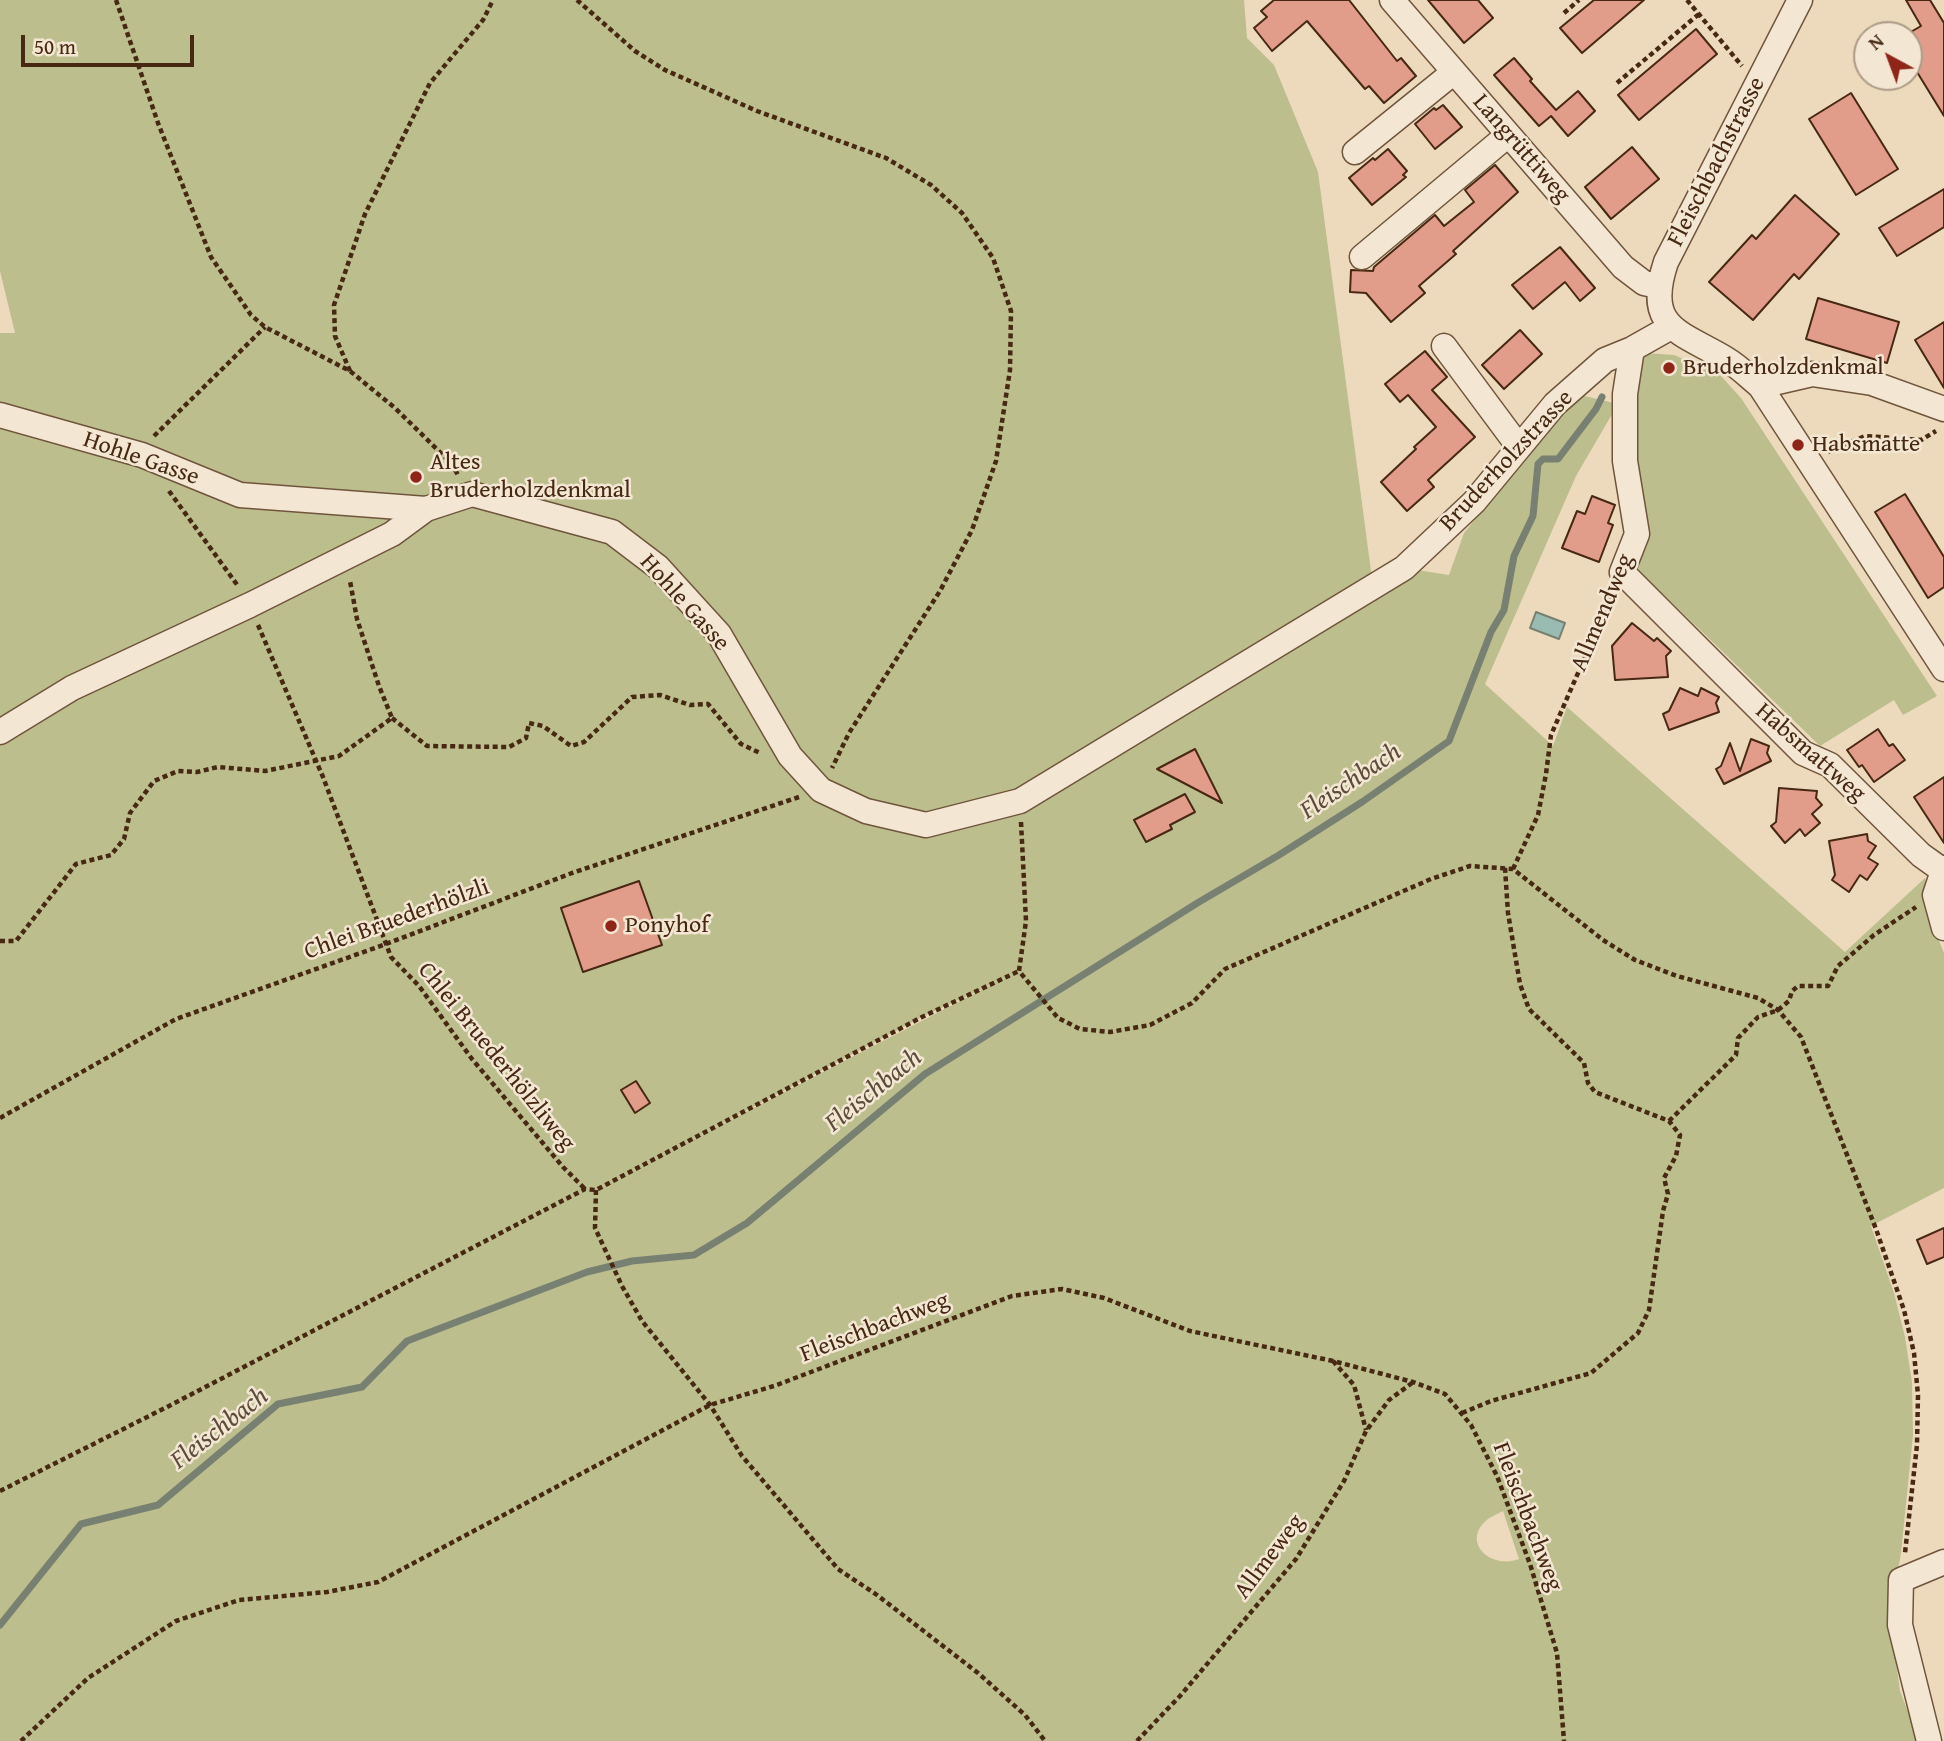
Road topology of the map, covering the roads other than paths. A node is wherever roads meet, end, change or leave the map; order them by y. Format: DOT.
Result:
graph roads {
  1 [pos="1392,0"];
  2 [pos="1800,0"];
  3 [pos="1454,72"];
  4 [pos="1508,135"];
  5 [pos="1355,152"];
  6 [pos="1362,257"];
  7 [pos="1658,286"];
  8 [pos="1671,327"];
  9 [pos="1444,346"];
  10 [pos="1632,349"];
  11 [pos="1760,386"];
  12 [pos="1944,409"];
  13 [pos="0,415"];
  14 [pos="1519,447"];
  15 [pos="426,509"];
  16 [pos="1622,572"];
  17 [pos="1944,669"];
  18 [pos="0,732"];
  19 [pos="1020,800"];
  20 [pos="1943,869"];
  21 [pos="1944,928"];
  22 [pos="1944,1562"];
  23 [pos="1929,1741"];
  1 -- 3 [label="street, Langrüttiweg"];
  2 -- 7 [label="street, Fleischbachstrasse"];
  3 -- 4 [label="street, Langrüttiweg"];
  3 -- 5 [label="street"];
  4 -- 6 [label="street"];
  4 -- 7 [label="street, Langrüttiweg"];
  7 -- 8 [label="street"];
  8 -- 10 [label="street, Bruderholzstrasse"];
  8 -- 11 [label="street"];
  9 -- 14 [label="street"];
  10 -- 14 [label="street, Bruderholzstrasse"];
  10 -- 16 [label="street, Allmendweg"];
  11 -- 12 [label="street"];
  11 -- 17 [label="street"];
  13 -- 15 [label="street, Hohle Gasse"];
  14 -- 19 [label="street, Bruderholzstrasse"];
  15 -- 18 [label="street"];
  15 -- 19 [label="street, Hohle Gasse"];
  16 -- 20 [label="street, Habsmattweg"];
  20 -- 21 [label="street"];
  22 -- 23 [label="street"];
}
